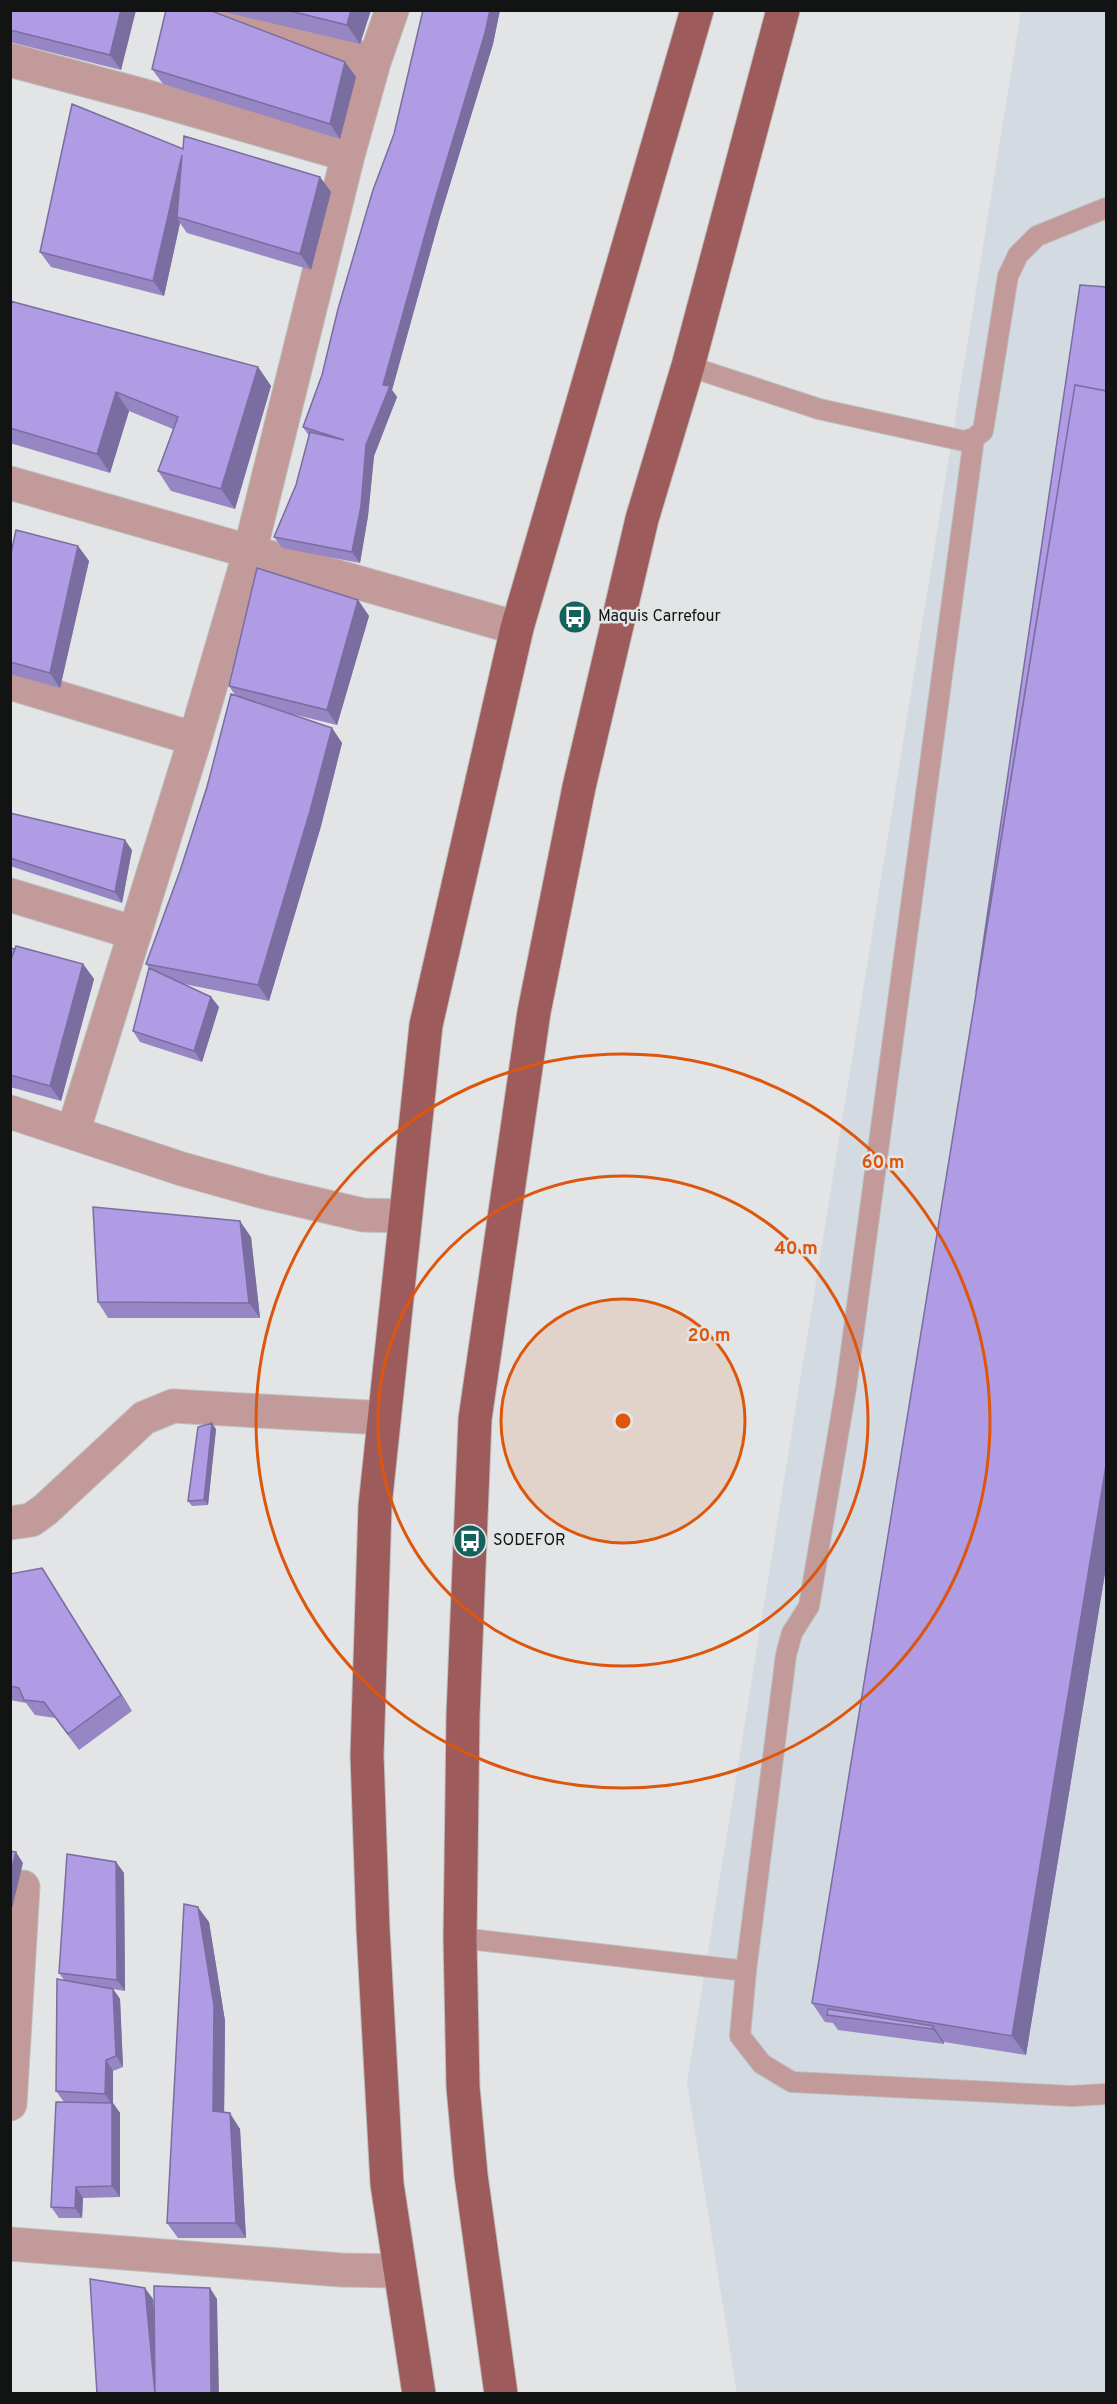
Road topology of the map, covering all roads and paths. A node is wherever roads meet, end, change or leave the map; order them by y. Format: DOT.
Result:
graph roads {
  1 [pos="201,10"];
  2 [pos="392,10"];
  3 [pos="697,10"];
  4 [pos="783,10"];
  5 [pos="10,60"];
  6 [pos="374,63"];
  7 [pos="154,64"];
  8 [pos="146,96"];
  9 [pos="348,155"];
  10 [pos="1107,208"];
  11 [pos="688,366"];
  12 [pos="974,438"];
  13 [pos="10,483"];
  14 [pos="250,551"];
  15 [pos="517,628"];
  16 [pos="10,683"];
  17 [pos="195,739"];
  18 [pos="10,895"];
  19 [pos="135,933"];
  20 [pos="10,1112"];
  21 [pos="73,1132"];
  22 [pos="405,1215"];
  23 [pos="384,1418"];
  24 [pos="10,1523"];
  25 [pos="23,1887"];
  26 [pos="459,1938"];
  27 [pos="746,1971"];
  28 [pos="1107,2094"];
  29 [pos="10,2104"];
  30 [pos="10,2244"];
  31 [pos="399,2271"];
  32 [pos="418,2394"];
  33 [pos="501,2394"];
  1 -- 6 [label="street"];
  2 -- 6 [label="street"];
  3 -- 15 [label="main road"];
  4 -- 11 [label="main road"];
  5 -- 8 [label="street"];
  6 -- 9 [label="street"];
  7 -- 8 [label="street"];
  8 -- 9 [label="street"];
  9 -- 14 [label="street"];
  10 -- 12 [label="lane"];
  11 -- 12 [label="lane"];
  11 -- 26 [label="main road"];
  12 -- 27 [label="lane"];
  13 -- 14 [label="street"];
  14 -- 15 [label="street"];
  14 -- 17 [label="street"];
  15 -- 22 [label="main road"];
  16 -- 17 [label="street"];
  17 -- 19 [label="street"];
  18 -- 19 [label="street"];
  19 -- 21 [label="street"];
  20 -- 21 [label="street"];
  21 -- 22 [label="street"];
  22 -- 23 [label="main road"];
  23 -- 24 [label="street"];
  23 -- 31 [label="main road"];
  25 -- 29 [label="street"];
  26 -- 27 [label="lane"];
  26 -- 33 [label="main road"];
  27 -- 28 [label="lane"];
  30 -- 31 [label="street"];
  31 -- 32 [label="main road"];
}
